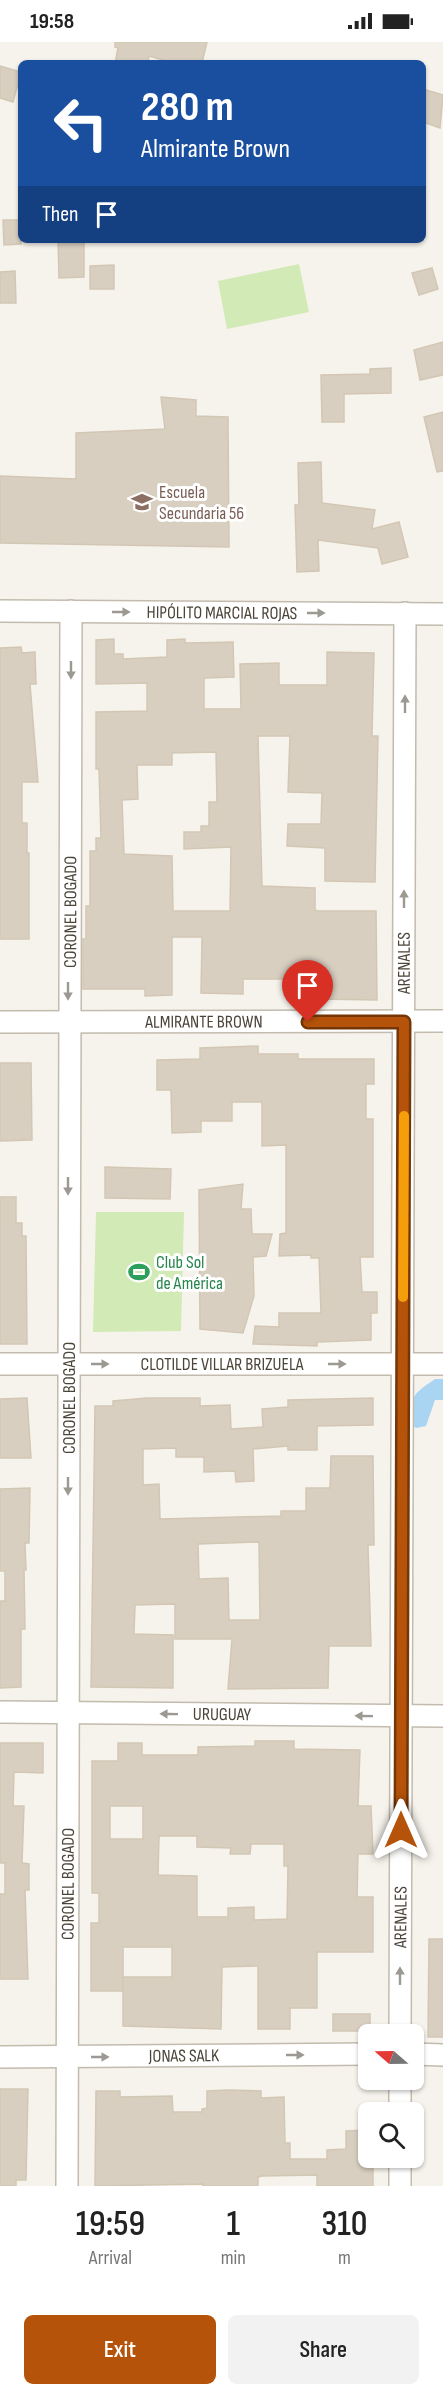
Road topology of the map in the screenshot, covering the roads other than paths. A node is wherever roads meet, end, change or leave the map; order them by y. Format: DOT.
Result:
graph roads {
  1 [pos="0,611"];
  2 [pos="71,611"];
  3 [pos="405,613"];
  4 [pos="443,614"];
  5 [pos="443,1021"];
  6 [pos="0,1022"];
  7 [pos="68,1022"];
  8 [pos="404,1022"];
  9 [pos="0,1364"];
  10 [pos="68,1364"];
  11 [pos="403,1364"];
  12 [pos="443,1364"];
  13 [pos="0,1712"];
  14 [pos="68,1713"];
  15 [pos="402,1716"];
  16 [pos="443,1716"];
  17 [pos="400,2024"];
  18 [pos="358,2054"];
  19 [pos="424,2054"];
  20 [pos="443,2055"];
  21 [pos="0,2056"];
  22 [pos="67,2057"];
  23 [pos="400,2168"];
  24 [pos="67,2186"];
  25 [pos="400,2186"];
  1 -- 2 [label="street, HIPÓLITO MARCIAL ROJAS"];
  2 -- 3 [label="street, HIPÓLITO MARCIAL ROJAS, one-way"];
  2 -- 7 [label="street, CORONEL BOGADO, one-way"];
  3 -- 4 [label="street, HIPÓLITO MARCIAL ROJAS"];
  8 -- 3 [label="street, ARENALES, one-way"];
  5 -- 8 [label="street, ALMIRANTE BROWN"];
  6 -- 7 [label="street, ALMIRANTE BROWN"];
  7 -- 8 [label="street, ALMIRANTE BROWN"];
  7 -- 10 [label="street, CORONEL BOGADO, one-way"];
  8 -- 11 [label="street, ARENALES"];
  9 -- 10 [label="street, CLOTILDE VILLAR BRIZUELA"];
  10 -- 11 [label="street, CLOTILDE VILLAR BRIZUELA, one-way"];
  10 -- 14 [label="street, CORONEL BOGADO, one-way"];
  11 -- 12 [label="street, CLOTILDE VILLAR BRIZUELA"];
  11 -- 15 [label="street, ARENALES"];
  13 -- 14 [label="street, URUGUAY"];
  15 -- 14 [label="street, URUGUAY, one-way"];
  14 -- 22 [label="street, CORONEL BOGADO"];
  15 -- 16 [label="street, URUGUAY"];
  17 -- 15 [label="street, ARENALES, one-way"];
  22 -- 18 [label="street, JONAS SALK, one-way"];
  19 -- 20 [label="street"];
  21 -- 22 [label="street, JONAS SALK"];
  22 -- 24 [label="street, CORONEL BOGADO"];
  23 -- 25 [label="street"];
}
